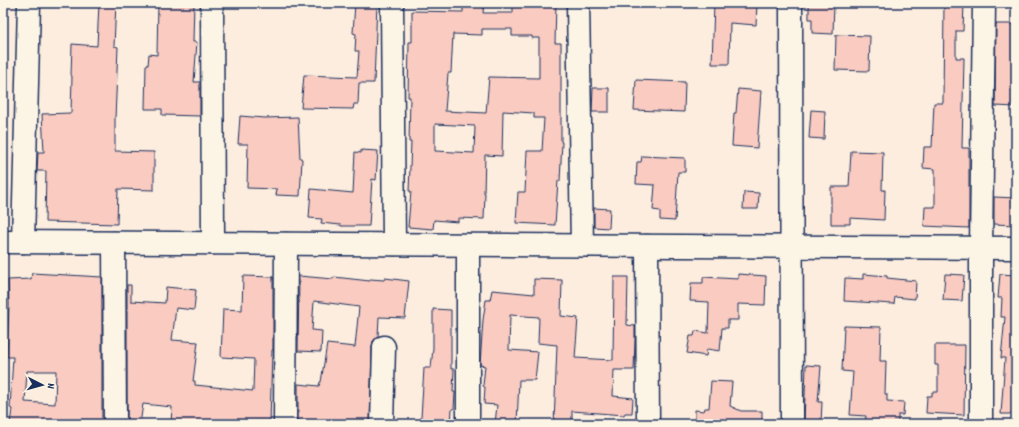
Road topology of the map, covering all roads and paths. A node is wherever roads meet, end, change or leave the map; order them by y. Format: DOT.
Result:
graph roads {
  1 [pos="29,3"];
  2 [pos="212,3"];
  3 [pos="392,3"];
  4 [pos="578,3"];
  5 [pos="791,3"];
  6 [pos="984,3"];
  7 [pos="13,242"];
  8 [pos="114,243"];
  9 [pos="213,243"];
  10 [pos="286,244"];
  11 [pos="394,244"];
  12 [pos="468,244"];
  13 [pos="582,245"];
  14 [pos="646,246"];
  15 [pos="791,246"];
  16 [pos="981,247"];
  17 [pos="1016,248"];
  18 [pos="384,347"];
  19 [pos="115,424"];
  20 [pos="285,424"];
  21 [pos="382,424"];
  22 [pos="468,424"];
  23 [pos="648,424"];
  24 [pos="792,424"];
  25 [pos="981,424"];
  1 -- 7 [label="street"];
  2 -- 9 [label="street"];
  3 -- 11 [label="street"];
  4 -- 13 [label="street"];
  5 -- 15 [label="street"];
  6 -- 16 [label="street"];
  7 -- 8 [label="street"];
  8 -- 9 [label="street"];
  8 -- 19 [label="street"];
  9 -- 10 [label="street"];
  10 -- 11 [label="street"];
  10 -- 20 [label="street"];
  11 -- 12 [label="street"];
  12 -- 13 [label="street"];
  12 -- 22 [label="street"];
  13 -- 14 [label="street"];
  14 -- 15 [label="street"];
  14 -- 23 [label="street"];
  15 -- 16 [label="street"];
  15 -- 24 [label="street"];
  16 -- 17 [label="street"];
  16 -- 25 [label="street"];
  18 -- 21 [label="street"];
}
